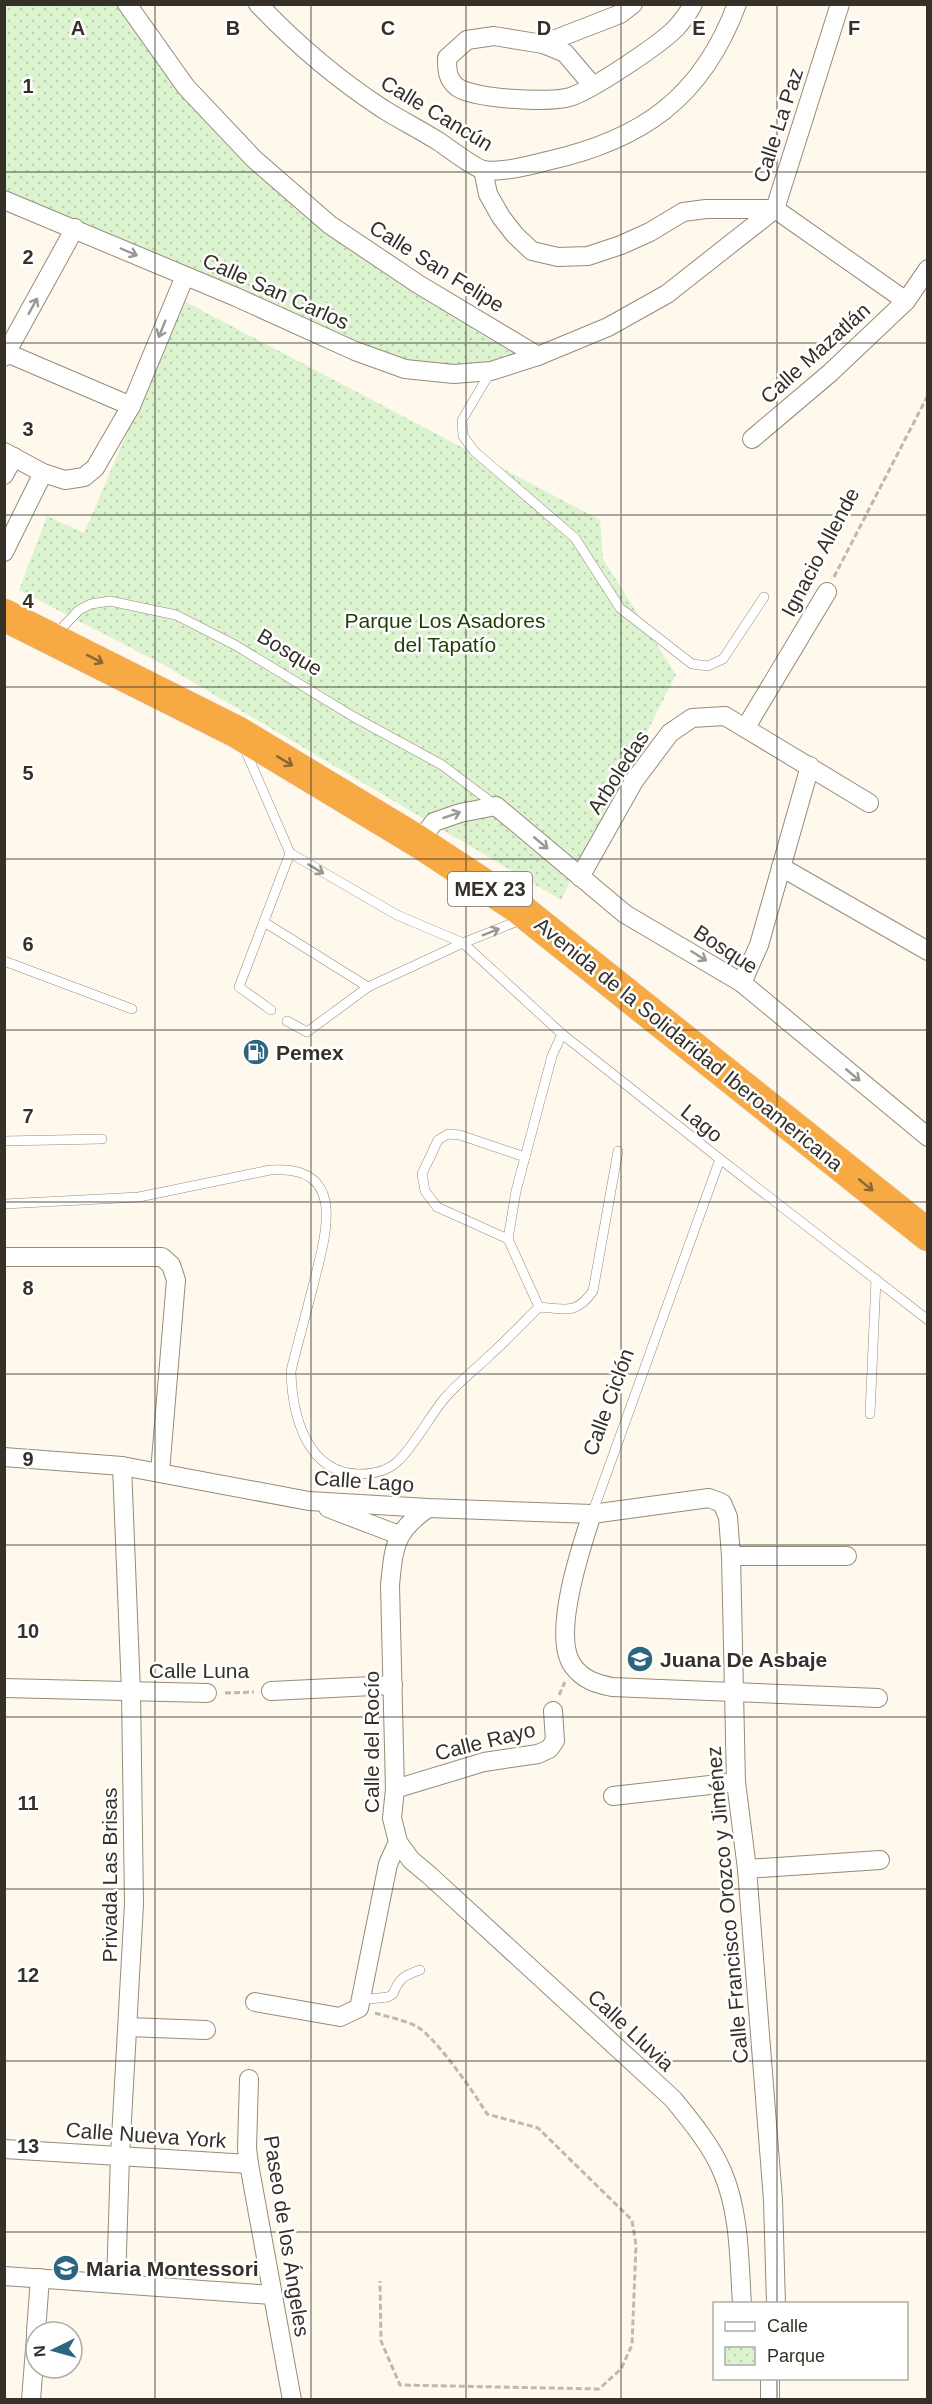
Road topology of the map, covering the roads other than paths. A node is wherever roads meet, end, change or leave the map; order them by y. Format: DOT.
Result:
graph roads {
  1 [pos="127,4"];
  2 [pos="258,4"];
  3 [pos="633,4"];
  4 [pos="693,4"];
  5 [pos="736,4"];
  6 [pos="840,4"];
  7 [pos="608,12"];
  8 [pos="543,44"];
  9 [pos="593,86"];
  10 [pos="483,170"];
  11 [pos="4,200"];
  12 [pos="775,209"];
  13 [pos="75,228"];
  14 [pos="927,268"];
  15 [pos="184,276"];
  16 [pos="906,301"];
  17 [pos="6,355"];
  18 [pos="538,356"];
  19 [pos="491,371"];
  20 [pos="131,406"];
  21 [pos="752,439"];
  22 [pos="9,454"];
  23 [pos="42,473"];
  24 [pos="4,475"];
  25 [pos="4,552"];
  26 [pos="827,591"];
  27 [pos="764,597"];
  28 [pos="4,615"];
  29 [pos="52,638"];
  30 [pos="746,727"];
  31 [pos="237,732"];
  32 [pos="810,766"];
  33 [pos="869,803"];
  34 [pos="496,806"];
  35 [pos="419,842"];
  36 [pos="290,853"];
  37 [pos="780,867"];
  38 [pos="580,877"];
  39 [pos="529,916"];
  40 [pos="264,922"];
  41 [pos="463,943"];
  42 [pos="927,951"];
  43 [pos="4,961"];
  44 [pos="742,984"];
  45 [pos="369,987"];
  46 [pos="132,1009"];
  47 [pos="271,1010"];
  48 [pos="287,1021"];
  49 [pos="562,1034"];
  50 [pos="927,1137"];
  51 [pos="102,1139"];
  52 [pos="4,1141"];
  53 [pos="618,1151"];
  54 [pos="525,1157"];
  55 [pos="720,1159"];
  56 [pos="4,1204"];
  57 [pos="927,1235"];
  58 [pos="508,1239"];
  59 [pos="4,1257"];
  60 [pos="876,1279"];
  61 [pos="539,1307"];
  62 [pos="927,1320"];
  63 [pos="870,1414"];
  64 [pos="4,1457"];
  65 [pos="122,1466"];
  66 [pos="160,1472"];
  67 [pos="309,1501"];
  68 [pos="722,1503"];
  69 [pos="428,1508"];
  70 [pos="592,1514"];
  71 [pos="399,1535"];
  72 [pos="731,1556"];
  73 [pos="847,1557"];
  74 [pos="393,1685"];
  75 [pos="4,1688"];
  76 [pos="271,1691"];
  77 [pos="131,1692"];
  78 [pos="735,1692"];
  79 [pos="207,1693"];
  80 [pos="878,1698"];
  81 [pos="553,1711"];
  82 [pos="736,1782"];
  83 [pos="395,1789"];
  84 [pos="613,1796"];
  85 [pos="398,1842"];
  86 [pos="880,1860"];
  87 [pos="747,1869"];
  88 [pos="420,1970"];
  89 [pos="255,2002"];
  90 [pos="356,2007"];
  91 [pos="129,2027"];
  92 [pos="206,2030"];
  93 [pos="249,2079"];
  94 [pos="4,2149"];
  95 [pos="120,2156"];
  96 [pos="249,2164"];
  97 [pos="4,2276"];
  98 [pos="40,2278"];
  99 [pos="116,2284"];
  100 [pos="272,2295"];
  101 [pos="742,2302"];
  102 [pos="776,2302"];
  103 [pos="37,2320"];
  104 [pos="33,2380"];
  105 [pos="31,2400"];
  106 [pos="292,2400"];
  1 -- 18 [label="street, Calle San Felipe"];
  2 -- 10 [label="street, Calle Cancún"];
  3 -- 7 [label="street"];
  4 -- 9 [label="street"];
  5 -- 10 [label="street, Calle Cancún"];
  6 -- 12 [label="street, Calle La Paz"];
  7 -- 8 [label="street"];
  8 -- 9 [label="street"];
  8 -- 9 [label="street"];
  10 -- 12 [label="street"];
  11 -- 13 [label="street, Calle San Carlos"];
  12 -- 16 [label="street, Calle La Paz"];
  12 -- 18 [label="street"];
  13 -- 15 [label="street, Calle San Carlos, one-way"];
  17 -- 13 [label="street, one-way"];
  14 -- 16 [label="street, Calle Mazatlán"];
  15 -- 19 [label="street, Calle San Carlos"];
  15 -- 20 [label="street, one-way"];
  16 -- 21 [label="street, Calle Mazatlán"];
  17 -- 20 [label="street"];
  18 -- 19 [label="street, Calle San Carlos"];
  19 -- 27 [label="lane"];
  20 -- 23 [label="street"];
  22 -- 23 [label="street"];
  22 -- 24 [label="street"];
  23 -- 25 [label="street"];
  26 -- 30 [label="street, Ignacio Allende"];
  28 -- 29 [label="highway, Avenida de la Solidaridad Iberoamericana / MEX 23"];
  29 -- 31 [label="highway, Avenida de la Solidaridad Iberoamericana / MEX 23, one-way"];
  29 -- 34 [label="lane, Bosque"];
  30 -- 32 [label="street, Arboledas"];
  30 -- 38 [label="street, Arboledas"];
  31 -- 35 [label="highway, Avenida de la Solidaridad Iberoamericana / MEX 23, one-way"];
  31 -- 36 [label="lane"];
  32 -- 33 [label="street, Arboledas"];
  32 -- 37 [label="street"];
  35 -- 34 [label="street, one-way"];
  34 -- 38 [label="street, Bosque, one-way"];
  35 -- 39 [label="highway, Avenida de la Solidaridad Iberoamericana / MEX 23"];
  36 -- 40 [label="lane"];
  36 -- 41 [label="lane, Lago, one-way"];
  37 -- 42 [label="street"];
  37 -- 44 [label="street"];
  38 -- 44 [label="street, Bosque, one-way"];
  41 -- 39 [label="lane, one-way"];
  39 -- 57 [label="highway, Avenida de la Solidaridad Iberoamericana / MEX 23, one-way"];
  40 -- 45 [label="lane"];
  40 -- 47 [label="lane"];
  41 -- 45 [label="lane"];
  41 -- 49 [label="lane, Lago"];
  43 -- 46 [label="lane"];
  44 -- 50 [label="street, Bosque, one-way"];
  45 -- 48 [label="lane"];
  49 -- 54 [label="lane"];
  49 -- 55 [label="lane, Lago"];
  51 -- 52 [label="lane"];
  53 -- 61 [label="lane"];
  54 -- 58 [label="lane"];
  54 -- 58 [label="lane"];
  55 -- 60 [label="lane, Lago"];
  55 -- 70 [label="lane, Calle Ciclón"];
  56 -- 61 [label="lane"];
  58 -- 61 [label="lane"];
  59 -- 66 [label="street"];
  60 -- 62 [label="lane, Lago"];
  60 -- 63 [label="lane"];
  64 -- 65 [label="street, Calle Lago"];
  65 -- 66 [label="street, Calle Lago"];
  65 -- 77 [label="street, Privada Las Brisas"];
  66 -- 67 [label="street, Calle Lago"];
  67 -- 69 [label="street, Calle Lago"];
  67 -- 71 [label="street"];
  68 -- 70 [label="street, Calle Lago"];
  68 -- 72 [label="street, Calle Francisco Orozco y Jiménez"];
  69 -- 70 [label="street, Calle Lago"];
  69 -- 71 [label="street"];
  70 -- 78 [label="street, Calle Ciclón"];
  71 -- 74 [label="street, Calle del Rocío"];
  72 -- 73 [label="street"];
  72 -- 78 [label="street, Calle Francisco Orozco y Jiménez"];
  74 -- 76 [label="street, Calle Luna"];
  74 -- 83 [label="street, Calle del Rocío"];
  75 -- 77 [label="street, Calle Luna"];
  77 -- 79 [label="street, Calle Luna"];
  77 -- 91 [label="street, Privada Las Brisas"];
  78 -- 80 [label="street"];
  78 -- 82 [label="street, Calle Francisco Orozco y Jiménez"];
  81 -- 83 [label="street, Calle Rayo"];
  82 -- 84 [label="street"];
  82 -- 87 [label="street, Calle Francisco Orozco y Jiménez"];
  83 -- 85 [label="street, Calle del Rocío"];
  85 -- 90 [label="street"];
  85 -- 101 [label="street, Calle Lluvia"];
  86 -- 87 [label="street"];
  87 -- 102 [label="street, Calle Francisco Orozco y Jiménez"];
  88 -- 90 [label="lane"];
  89 -- 90 [label="street"];
  91 -- 92 [label="street"];
  91 -- 95 [label="street, Privada Las Brisas"];
  93 -- 96 [label="street, Paseo de los Ángeles"];
  94 -- 95 [label="street, Calle Nueva York"];
  95 -- 96 [label="street, Calle Nueva York"];
  95 -- 99 [label="street, Privada Las Brisas"];
  96 -- 100 [label="street, Paseo de los Ángeles"];
  97 -- 98 [label="street"];
  98 -- 99 [label="street"];
  98 -- 103 [label="street"];
  99 -- 100 [label="street"];
  100 -- 106 [label="street, Paseo de los Ángeles"];
  104 -- 105 [label="street"];
}
